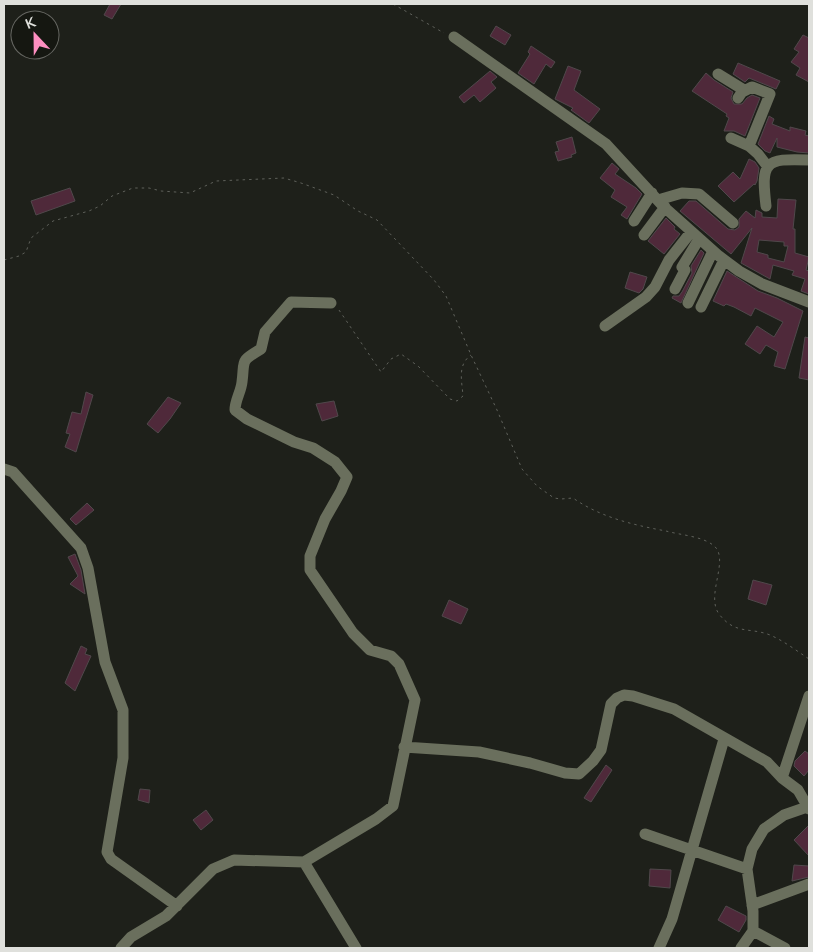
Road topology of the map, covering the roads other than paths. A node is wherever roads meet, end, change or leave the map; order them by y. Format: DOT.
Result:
graph roads {
  1 [pos="454,38"];
  2 [pos="718,74"];
  3 [pos="731,138"];
  4 [pos="748,146"];
  5 [pos="809,160"];
  6 [pos="768,167"];
  7 [pos="659,200"];
  8 [pos="766,206"];
  9 [pos="634,221"];
  10 [pos="733,223"];
  11 [pos="644,235"];
  12 [pos="695,236"];
  13 [pos="713,252"];
  14 [pos="724,260"];
  15 [pos="675,289"];
  16 [pos="809,302"];
  17 [pos="331,303"];
  18 [pos="688,303"];
  19 [pos="701,307"];
  20 [pos="605,326"];
  21 [pos="4,469"];
  22 [pos="809,696"];
  23 [pos="724,739"];
  24 [pos="404,747"];
  25 [pos="782,778"];
  26 [pos="808,808"];
  27 [pos="645,834"];
  28 [pos="694,850"];
  29 [pos="304,862"];
  30 [pos="747,869"];
  31 [pos="809,884"];
  32 [pos="752,905"];
  33 [pos="177,906"];
  34 [pos="753,931"];
  35 [pos="121,948"];
  36 [pos="356,948"];
  37 [pos="659,948"];
  38 [pos="741,948"];
  39 [pos="785,948"];
  1 -- 7 [label="street"];
  2 -- 4 [label="street"];
  3 -- 4 [label="street"];
  4 -- 6 [label="street"];
  5 -- 6 [label="street"];
  6 -- 8 [label="street"];
  7 -- 9 [label="street"];
  7 -- 10 [label="street"];
  7 -- 11 [label="street"];
  7 -- 12 [label="street"];
  12 -- 13 [label="street"];
  12 -- 15 [label="street"];
  12 -- 20 [label="street"];
  13 -- 14 [label="street"];
  13 -- 18 [label="street"];
  14 -- 16 [label="street"];
  14 -- 19 [label="street"];
  17 -- 24 [label="street"];
  21 -- 33 [label="street"];
  22 -- 25 [label="street"];
  23 -- 24 [label="street"];
  23 -- 25 [label="street"];
  23 -- 28 [label="street"];
  24 -- 29 [label="street"];
  25 -- 26 [label="street"];
  26 -- 30 [label="street"];
  27 -- 28 [label="street"];
  28 -- 30 [label="street"];
  28 -- 37 [label="street"];
  29 -- 33 [label="street"];
  29 -- 36 [label="street"];
  30 -- 32 [label="street"];
  31 -- 32 [label="street"];
  32 -- 34 [label="street"];
  33 -- 35 [label="street"];
  34 -- 38 [label="street"];
  34 -- 39 [label="street"];
}
